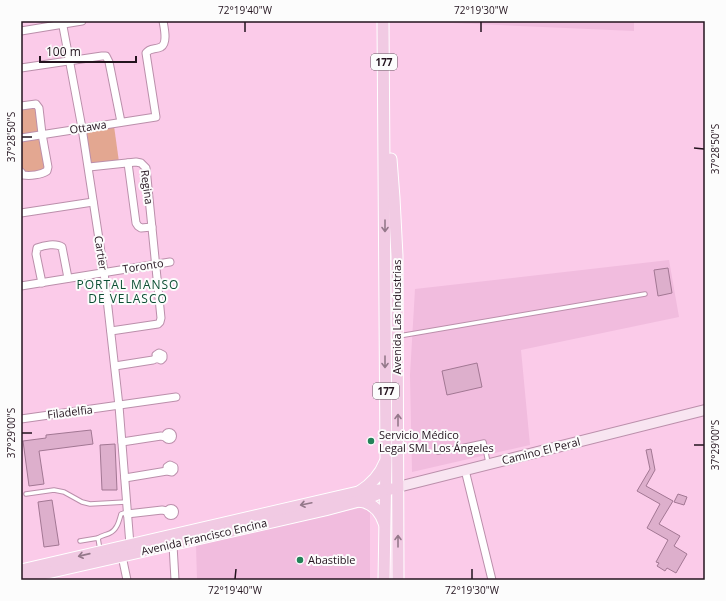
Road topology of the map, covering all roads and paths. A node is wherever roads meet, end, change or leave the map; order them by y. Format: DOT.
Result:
graph roads {
  1 [pos="82,21"];
  2 [pos="163,21"];
  3 [pos="384,21"];
  4 [pos="62,22"];
  5 [pos="21,30"];
  6 [pos="69,60"];
  7 [pos="21,68"];
  8 [pos="384,103"];
  9 [pos="21,106"];
  10 [pos="121,122"];
  11 [pos="82,128"];
  12 [pos="42,134"];
  13 [pos="21,138"];
  14 [pos="128,163"];
  15 [pos="88,167"];
  16 [pos="21,172"];
  17 [pos="93,202"];
  18 [pos="21,213"];
  19 [pos="152,227"];
  20 [pos="170,262"];
  21 [pos="155,264"];
  22 [pos="104,272"];
  23 [pos="68,278"];
  24 [pos="42,282"];
  25 [pos="21,286"];
  26 [pos="645,294"];
  27 [pos="110,331"];
  28 [pos="398,336"];
  29 [pos="157,358"];
  30 [pos="115,366"];
  31 [pos="176,397"];
  32 [pos="119,406"];
  33 [pos="705,410"];
  34 [pos="21,419"];
  35 [pos="165,437"];
  36 [pos="122,442"];
  37 [pos="438,452"];
  38 [pos="386,459"];
  39 [pos="488,464"];
  40 [pos="466,470"];
  41 [pos="167,471"];
  42 [pos="125,478"];
  43 [pos="398,487"];
  44 [pos="385,490"];
  45 [pos="26,494"];
  46 [pos="358,497"];
  47 [pos="126,502"];
  48 [pos="167,511"];
  49 [pos="127,514"];
  50 [pos="246,522"];
  51 [pos="384,526"];
  52 [pos="98,538"];
  53 [pos="80,541"];
  54 [pos="130,544"];
  55 [pos="173,545"];
  56 [pos="100,551"];
  57 [pos="122,556"];
  58 [pos="25,577"];
  59 [pos="127,580"];
  60 [pos="175,580"];
  61 [pos="384,580"];
  62 [pos="398,580"];
  63 [pos="492,580"];
  1 -- 4 [label="street"];
  2 -- 10 [label="street, Ottawa"];
  3 -- 8 [label="main road, Avenida Las Industrias / 177"];
  4 -- 5 [label="street"];
  4 -- 6 [label="street, Cartier"];
  6 -- 7 [label="street"];
  6 -- 10 [label="street"];
  6 -- 11 [label="street, Cartier"];
  8 -- 28 [label="main road, Avenida Las Industrias / 177"];
  8 -- 38 [label="main road, Avenida Las Industrias / 177, one-way"];
  9 -- 12 [label="street"];
  10 -- 11 [label="street, Ottawa"];
  11 -- 12 [label="street, Ottawa"];
  11 -- 15 [label="street, Cartier"];
  12 -- 13 [label="street, Ottawa"];
  12 -- 16 [label="street"];
  14 -- 15 [label="street, Regina"];
  14 -- 19 [label="street"];
  14 -- 19 [label="street, Regina"];
  15 -- 17 [label="street, Cartier"];
  17 -- 18 [label="street"];
  17 -- 22 [label="street, Cartier"];
  19 -- 21 [label="street, Regina"];
  20 -- 21 [label="street, Toronto"];
  21 -- 22 [label="street, Toronto"];
  21 -- 27 [label="street, Regina"];
  22 -- 23 [label="street, Toronto"];
  22 -- 27 [label="street, Cartier"];
  23 -- 24 [label="street, Toronto"];
  23 -- 24 [label="street"];
  24 -- 25 [label="street, Toronto"];
  26 -- 28 [label="lane"];
  27 -- 30 [label="street, Cartier"];
  43 -- 28 [label="main road, Avenida Las Industrias / 177, one-way"];
  29 -- 30 [label="street"];
  30 -- 32 [label="street, Cartier"];
  31 -- 32 [label="street, Filadelfia"];
  32 -- 34 [label="street, Filadelfia"];
  32 -- 36 [label="street, Cartier"];
  33 -- 39 [label="street, Camino El Peral"];
  35 -- 36 [label="street"];
  36 -- 42 [label="street, Cartier"];
  37 -- 39 [label="lane"];
  38 -- 44 [label="main road, Avenida Las Industrias / 177"];
  38 -- 46 [label="main road"];
  39 -- 40 [label="street, Camino El Peral"];
  40 -- 43 [label="street, Camino El Peral"];
  40 -- 63 [label="street"];
  41 -- 42 [label="street"];
  42 -- 47 [label="street, Cartier"];
  43 -- 44 [label="main road, Avenida Francisco Encina"];
  62 -- 43 [label="main road, Avenida Las Industrias / 177, one-way"];
  44 -- 46 [label="main road, Avenida Francisco Encina"];
  44 -- 51 [label="main road, Avenida Las Industrias / 177"];
  45 -- 47 [label="lane"];
  46 -- 50 [label="main road, Avenida Francisco Encina"];
  46 -- 51 [label="main road"];
  47 -- 49 [label="street, Cartier"];
  48 -- 49 [label="street"];
  49 -- 52 [label="lane"];
  49 -- 54 [label="street, Cartier"];
  50 -- 54 [label="main road, Avenida Francisco Encina"];
  50 -- 55 [label="main road, Avenida Francisco Encina"];
  51 -- 61 [label="main road, Avenida Las Industrias / 177"];
  52 -- 53 [label="lane"];
  52 -- 56 [label="lane"];
  54 -- 56 [label="main road, Avenida Francisco Encina"];
  54 -- 57 [label="street"];
  55 -- 57 [label="main road, Avenida Francisco Encina"];
  55 -- 60 [label="street"];
  56 -- 58 [label="main road, Avenida Francisco Encina, one-way"];
  57 -- 58 [label="main road, Avenida Francisco Encina"];
  57 -- 59 [label="street"];
}
